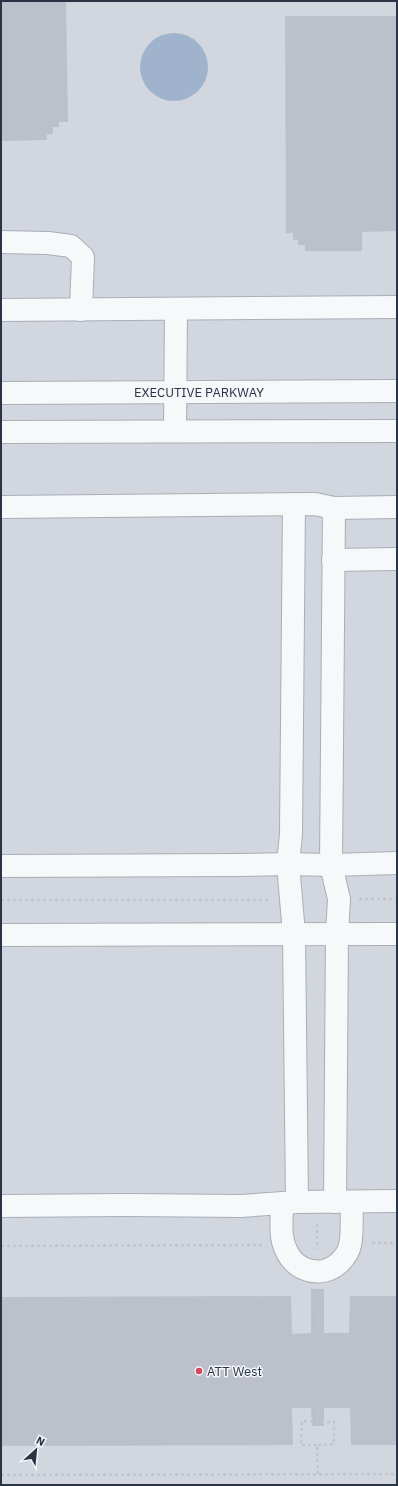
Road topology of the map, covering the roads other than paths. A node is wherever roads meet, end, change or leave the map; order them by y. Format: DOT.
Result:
graph roads {
  1 [pos="1,242"];
  2 [pos="397,307"];
  3 [pos="176,309"];
  4 [pos="1,310"];
  5 [pos="81,310"];
  6 [pos="397,391"];
  7 [pos="176,392"];
  8 [pos="1,393"];
  9 [pos="397,431"];
  10 [pos="1,432"];
  11 [pos="175,432"];
  12 [pos="294,504"];
  13 [pos="1,507"];
  14 [pos="397,507"];
  15 [pos="334,508"];
  16 [pos="397,559"];
  17 [pos="333,560"];
  18 [pos="397,863"];
  19 [pos="288,864"];
  20 [pos="331,865"];
  21 [pos="1,866"];
  22 [pos="294,934"];
  23 [pos="337,934"];
  24 [pos="397,934"];
  25 [pos="1,935"];
  26 [pos="397,1201"];
  27 [pos="343,1202"];
  28 [pos="289,1203"];
  29 [pos="1,1206"];
  1 -- 5 [label="street"];
  2 -- 3 [label="street"];
  3 -- 5 [label="street"];
  3 -- 7 [label="street"];
  4 -- 5 [label="street"];
  6 -- 7 [label="street, EXECUTIVE PARKWAY"];
  7 -- 8 [label="street, EXECUTIVE PARKWAY"];
  7 -- 11 [label="street"];
  9 -- 11 [label="street"];
  10 -- 11 [label="street"];
  12 -- 13 [label="street"];
  12 -- 15 [label="street"];
  12 -- 19 [label="street"];
  14 -- 15 [label="street"];
  15 -- 17 [label="street"];
  16 -- 17 [label="street"];
  17 -- 20 [label="street"];
  18 -- 20 [label="street"];
  19 -- 20 [label="street"];
  19 -- 21 [label="street"];
  19 -- 22 [label="street"];
  20 -- 23 [label="street"];
  22 -- 23 [label="street"];
  22 -- 25 [label="street"];
  22 -- 28 [label="street"];
  23 -- 24 [label="street"];
  23 -- 27 [label="street"];
  26 -- 27 [label="street"];
  27 -- 28 [label="street"];
  27 -- 28 [label="street"];
  28 -- 29 [label="street"];
}
